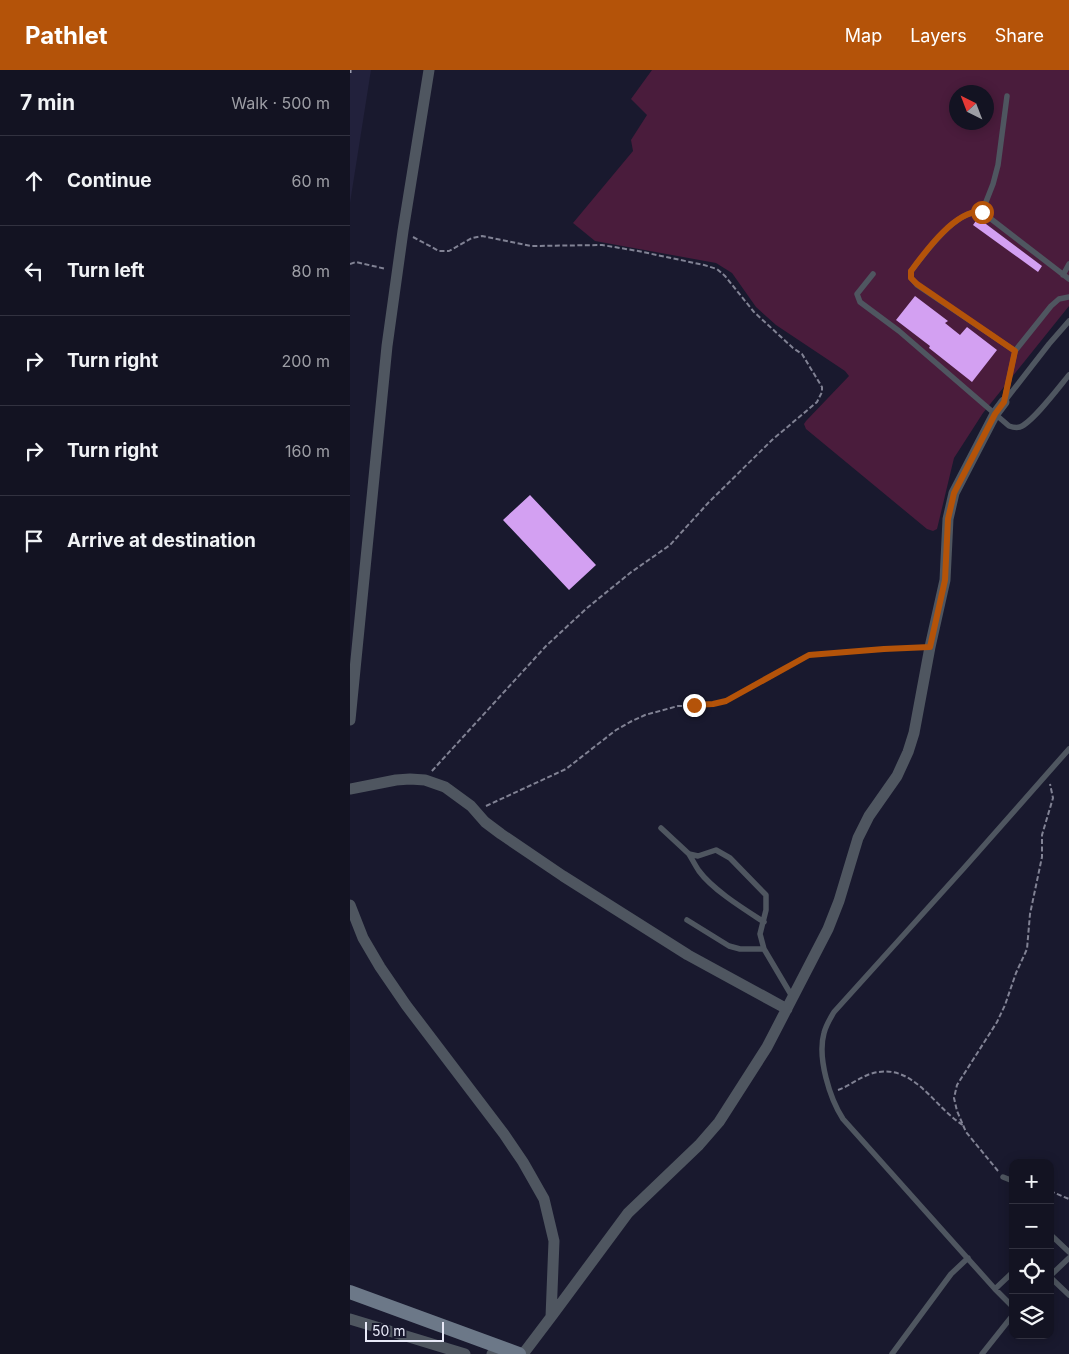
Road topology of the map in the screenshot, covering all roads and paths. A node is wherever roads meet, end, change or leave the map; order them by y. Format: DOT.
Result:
graph roads {
  1 [pos="429,70"];
  2 [pos="1006,96"];
  3 [pos="982,212"];
  4 [pos="403,231"];
  5 [pos="350,264"];
  6 [pos="1069,264"];
  7 [pos="397,271"];
  8 [pos="873,274"];
  9 [pos="1063,274"];
  10 [pos="1069,279"];
  11 [pos="1069,297"];
  12 [pos="1069,321"];
  13 [pos="1015,351"];
  14 [pos="1069,375"];
  15 [pos="1004,402"];
  16 [pos="995,414"];
  17 [pos="930,647"];
  18 [pos="350,720"];
  19 [pos="1069,749"];
  20 [pos="1047,773"];
  21 [pos="425,780"];
  22 [pos="350,789"];
  23 [pos="475,811"];
  24 [pos="661,828"];
  25 [pos="689,854"];
  26 [pos="350,905"];
  27 [pos="687,920"];
  28 [pos="764,922"];
  29 [pos="764,948"];
  30 [pos="793,998"];
  31 [pos="787,1009"];
  32 [pos="831,1093"];
  33 [pos="963,1125"];
  34 [pos="1003,1177"];
  35 [pos="1009,1179"];
  36 [pos="1054,1193"];
  37 [pos="1069,1199"];
  38 [pos="1054,1238"];
  39 [pos="1069,1252"];
  40 [pos="968,1258"];
  41 [pos="1069,1258"];
  42 [pos="1054,1273"];
  43 [pos="1009,1276"];
  44 [pos="1054,1281"];
  45 [pos="995,1288"];
  46 [pos="350,1292"];
  47 [pos="1069,1295"];
  48 [pos="1009,1302"];
  49 [pos="550,1317"];
  50 [pos="350,1319"];
  51 [pos="1009,1320"];
  52 [pos="498,1351"];
  53 [pos="465,1354"];
  54 [pos="519,1354"];
  55 [pos="523,1354"];
  56 [pos="892,1354"];
  57 [pos="982,1354"];
  1 -- 4 [label="street"];
  2 -- 3 [label="lane"];
  3 -- 9 [label="lane"];
  3 -- 13 [label="lane"];
  4 -- 7 [label="street"];
  4 -- 21 [label="path"];
  5 -- 7 [label="path"];
  6 -- 9 [label="lane"];
  7 -- 18 [label="street"];
  8 -- 16 [label="lane"];
  9 -- 10 [label="lane"];
  11 -- 13 [label="lane"];
  12 -- 15 [label="lane"];
  13 -- 15 [label="lane"];
  14 -- 16 [label="lane"];
  15 -- 16 [label="street"];
  16 -- 17 [label="street"];
  17 -- 23 [label="path"];
  17 -- 30 [label="street"];
  19 -- 20 [label="lane"];
  20 -- 32 [label="lane"];
  20 -- 33 [label="path"];
  21 -- 22 [label="street"];
  21 -- 23 [label="street"];
  23 -- 31 [label="street"];
  24 -- 25 [label="lane"];
  25 -- 28 [label="lane"];
  25 -- 28 [label="lane"];
  26 -- 49 [label="street"];
  27 -- 29 [label="lane"];
  28 -- 29 [label="lane"];
  29 -- 30 [label="lane"];
  30 -- 31 [label="street"];
  31 -- 49 [label="street"];
  32 -- 33 [label="path"];
  32 -- 40 [label="lane"];
  33 -- 34 [label="path"];
  34 -- 35 [label="lane"];
  36 -- 37 [label="path"];
  38 -- 39 [label="lane"];
  40 -- 45 [label="lane"];
  40 -- 56 [label="lane"];
  41 -- 42 [label="lane"];
  43 -- 45 [label="lane"];
  44 -- 47 [label="lane"];
  45 -- 48 [label="lane"];
  46 -- 52 [label="main road"];
  49 -- 55 [label="street"];
  50 -- 53 [label="street"];
  51 -- 57 [label="lane"];
  52 -- 54 [label="main road"];
}
